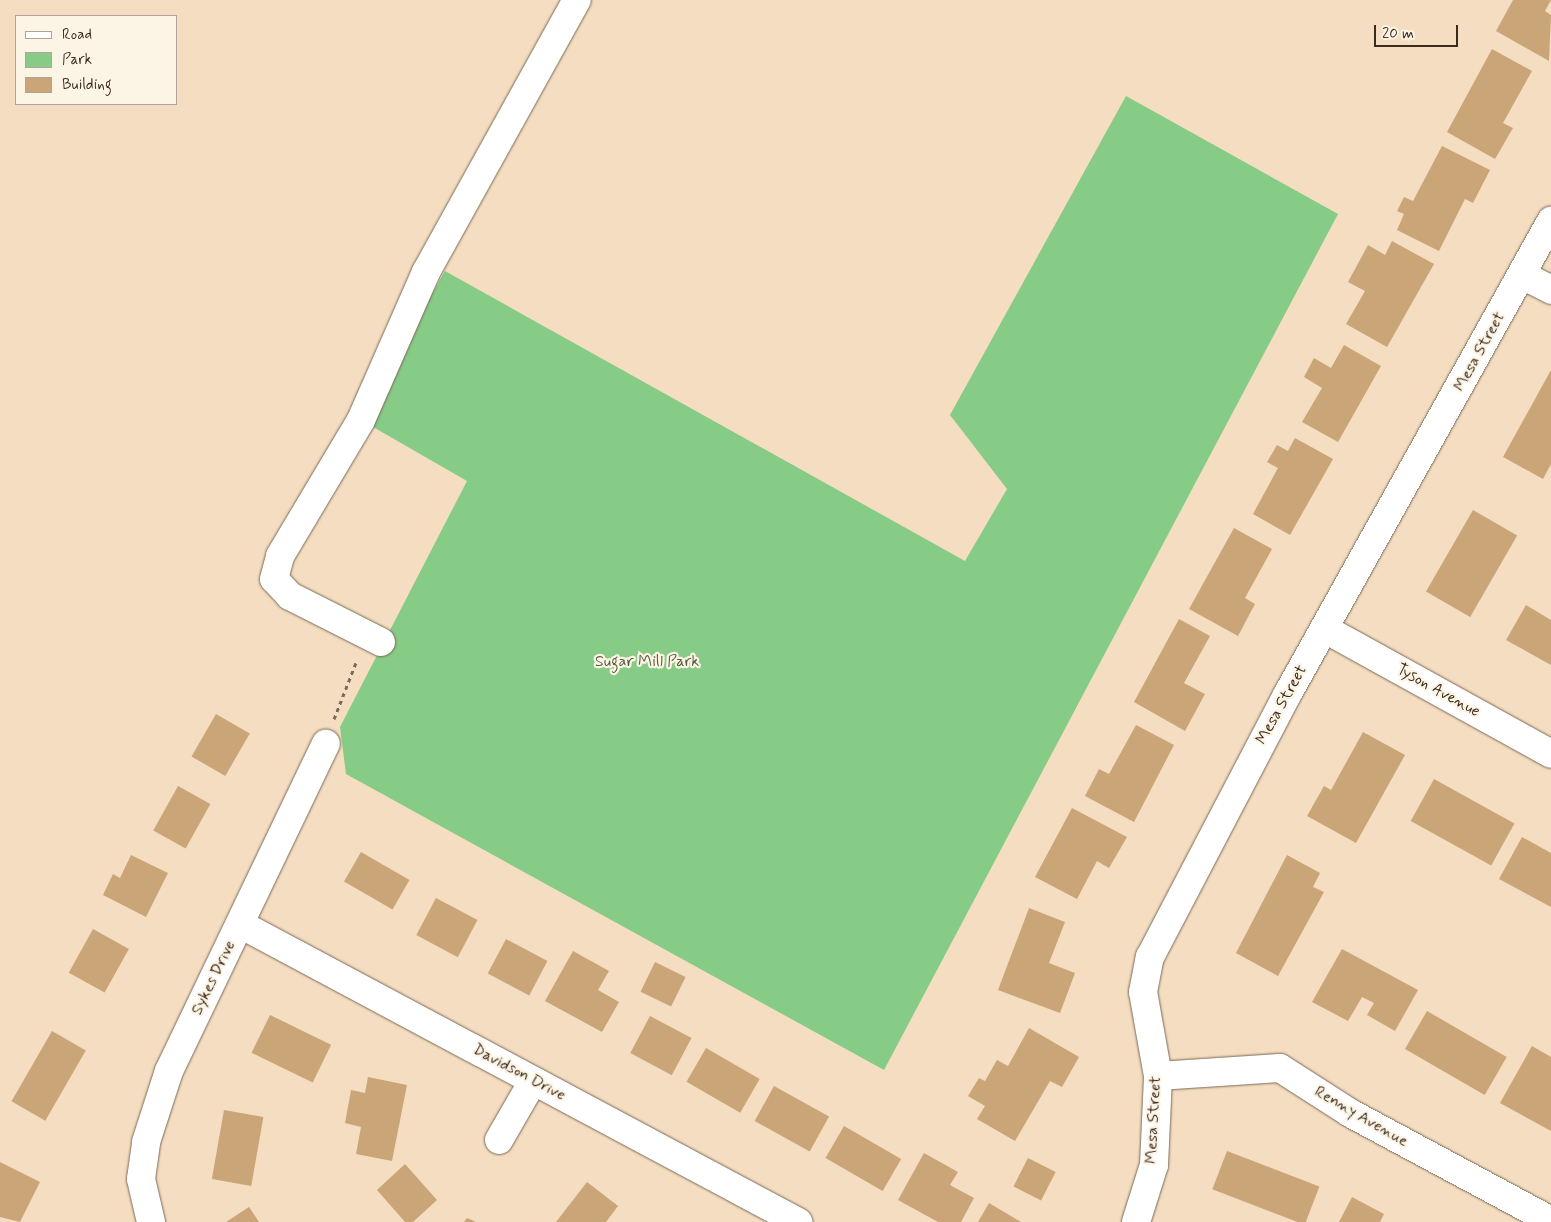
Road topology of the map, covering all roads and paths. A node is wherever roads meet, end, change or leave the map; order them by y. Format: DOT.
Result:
graph roads {
  1 [pos="577,0"];
  2 [pos="1551,220"];
  3 [pos="1522,275"];
  4 [pos="1551,290"];
  5 [pos="1325,628"];
  6 [pos="374,638"];
  7 [pos="326,744"];
  8 [pos="1551,754"];
  9 [pos="240,924"];
  10 [pos="1158,1076"];
  11 [pos="534,1081"];
  12 [pos="499,1140"];
  13 [pos="1551,1221"];
  14 [pos="151,1222"];
  15 [pos="798,1222"];
  16 [pos="1136,1222"];
  1 -- 6 [label="street"];
  2 -- 3 [label="street, Mesa Street"];
  3 -- 4 [label="street"];
  3 -- 5 [label="street, Mesa Street"];
  5 -- 8 [label="street, Tyson Avenue"];
  5 -- 10 [label="street, Mesa Street"];
  6 -- 7 [label="path"];
  7 -- 9 [label="street, Sykes Drive"];
  9 -- 11 [label="street, Davidson Drive"];
  9 -- 14 [label="street, Sykes Drive"];
  10 -- 13 [label="street, Renny Avenue"];
  10 -- 16 [label="street, Mesa Street"];
  11 -- 12 [label="street"];
  11 -- 15 [label="street, Davidson Drive"];
}
